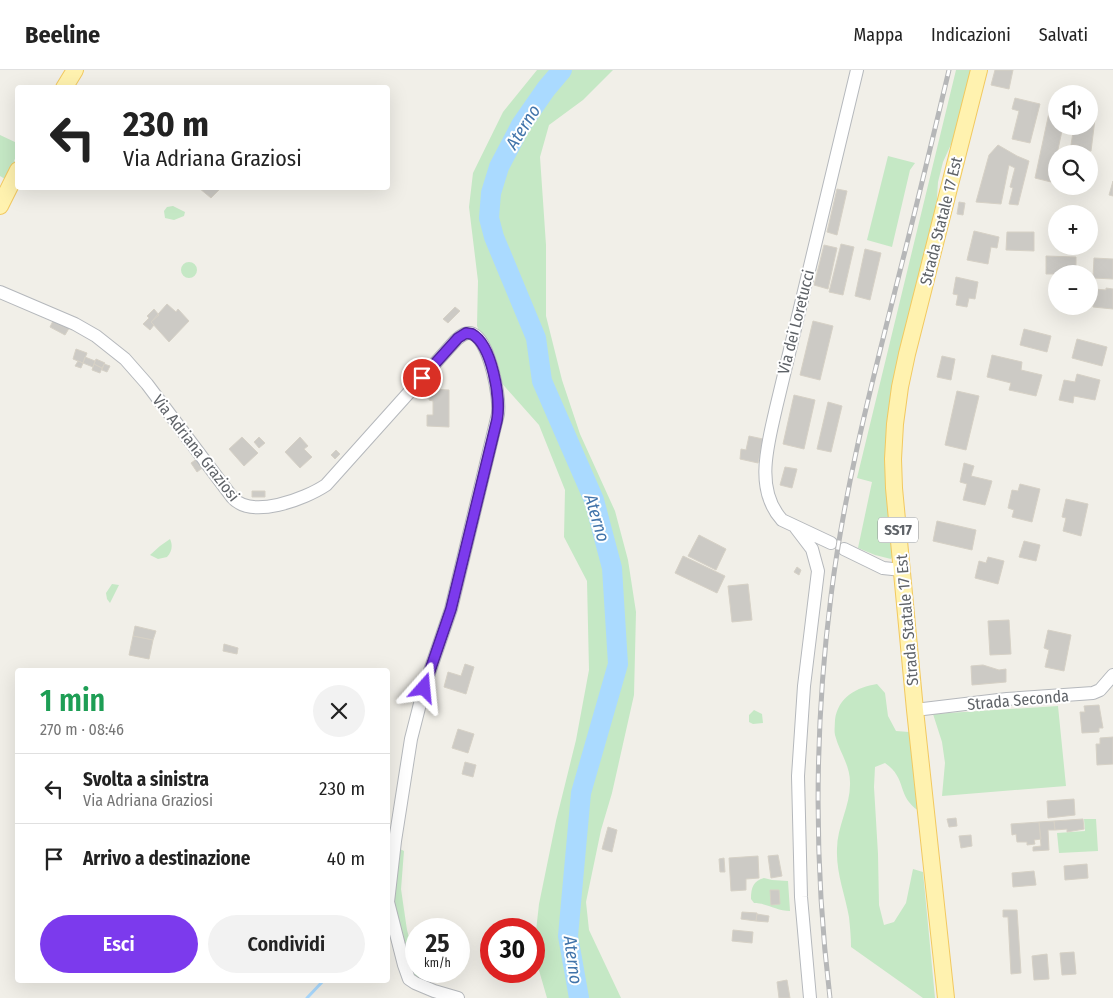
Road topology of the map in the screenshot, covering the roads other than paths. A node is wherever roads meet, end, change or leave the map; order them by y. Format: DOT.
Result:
graph roads {
  1 [pos="75,70"];
  2 [pos="857,70"];
  3 [pos="979,70"];
  4 [pos="66,85"];
  5 [pos="15,176"];
  6 [pos="0,206"];
  7 [pos="0,292"];
  8 [pos="788,522"];
  9 [pos="831,542"];
  10 [pos="844,549"];
  11 [pos="902,570"];
  12 [pos="1113,675"];
  13 [pos="915,710"];
  14 [pos="390,885"];
  15 [pos="390,910"];
  16 [pos="458,998"];
  17 [pos="810,998"];
  18 [pos="946,998"];
  1 -- 4 [label="main road"];
  2 -- 8 [label="street, Via dei Loretucci"];
  3 -- 11 [label="main road, Strada Statale 17 Est / SS17"];
  5 -- 6 [label="main road"];
  7 -- 14 [label="street, Via Adriana Graziosi"];
  8 -- 9 [label="street"];
  8 -- 17 [label="street, Via dei Loretucci"];
  10 -- 11 [label="street"];
  11 -- 13 [label="main road, Strada Statale 17 Est / SS17"];
  12 -- 13 [label="street, Strada Seconda"];
  13 -- 18 [label="main road, Strada Statale 17 Est / SS17"];
  15 -- 16 [label="street, Via Adriana Graziosi"];
}
